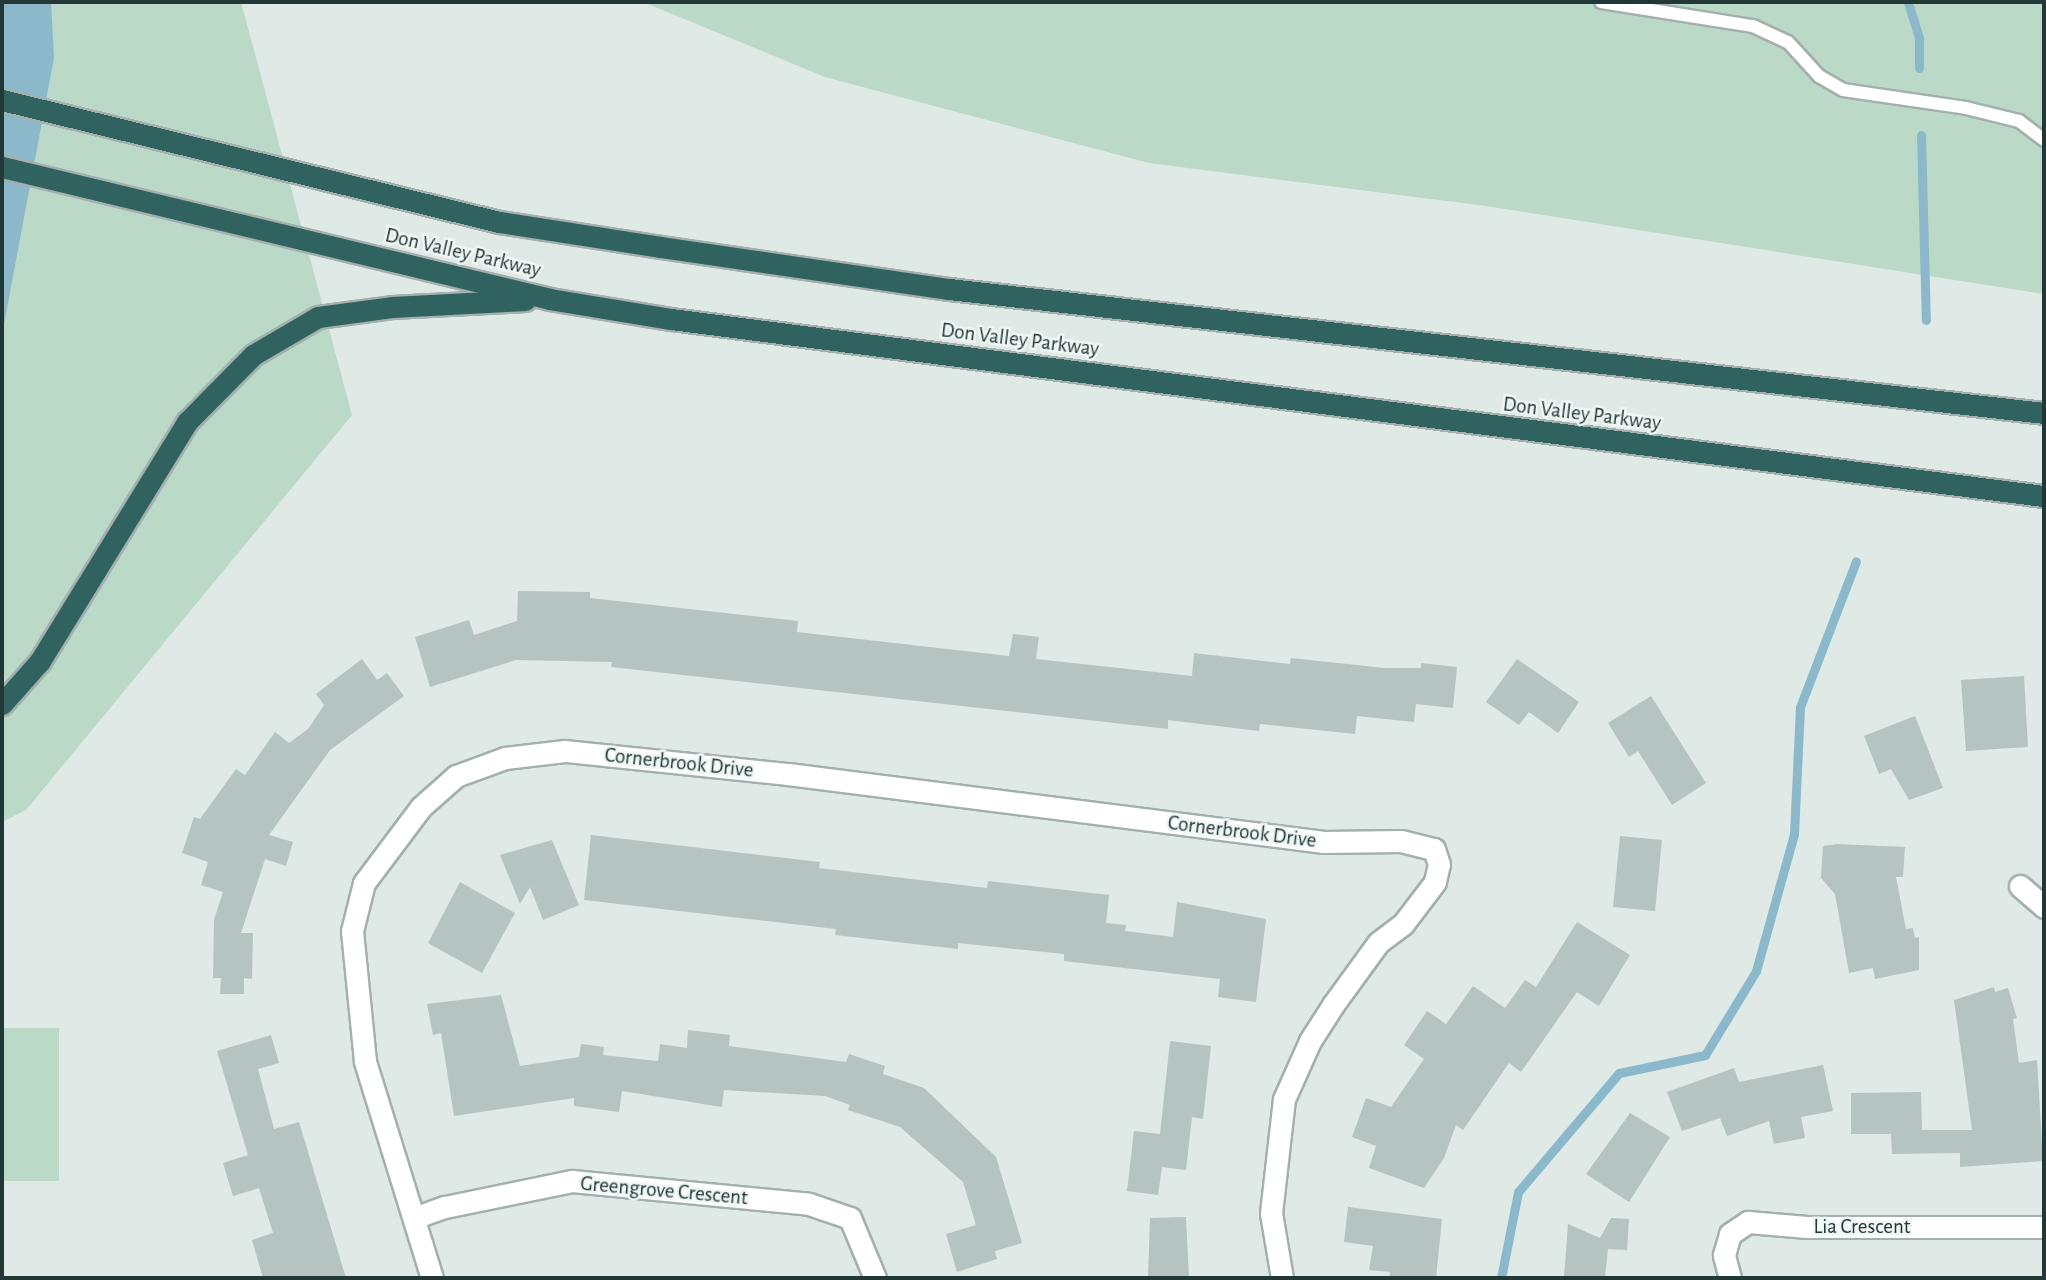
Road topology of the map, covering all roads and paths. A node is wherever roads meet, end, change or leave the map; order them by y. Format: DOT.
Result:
graph roads {
  1 [pos="1601,2"];
  2 [pos="2,100"];
  3 [pos="2044,140"];
  4 [pos="2,167"];
  5 [pos="550,299"];
  6 [pos="2044,413"];
  7 [pos="2044,496"];
  8 [pos="2,704"];
  9 [pos="2020,886"];
  10 [pos="2044,907"];
  11 [pos="414,1218"];
  12 [pos="2044,1227"];
  13 [pos="432,1278"];
  14 [pos="875,1278"];
  15 [pos="1282,1278"];
  16 [pos="1730,1278"];
  1 -- 3 [label="lane"];
  2 -- 6 [label="highway, Don Valley Parkway"];
  4 -- 5 [label="highway, Don Valley Parkway"];
  5 -- 7 [label="highway, Don Valley Parkway"];
  5 -- 8 [label="highway"];
  9 -- 10 [label="street"];
  11 -- 13 [label="street, Cornerbrook Drive"];
  11 -- 14 [label="street, Greengrove Crescent"];
  11 -- 15 [label="street, Cornerbrook Drive"];
  12 -- 16 [label="street, Lia Crescent"];
}
